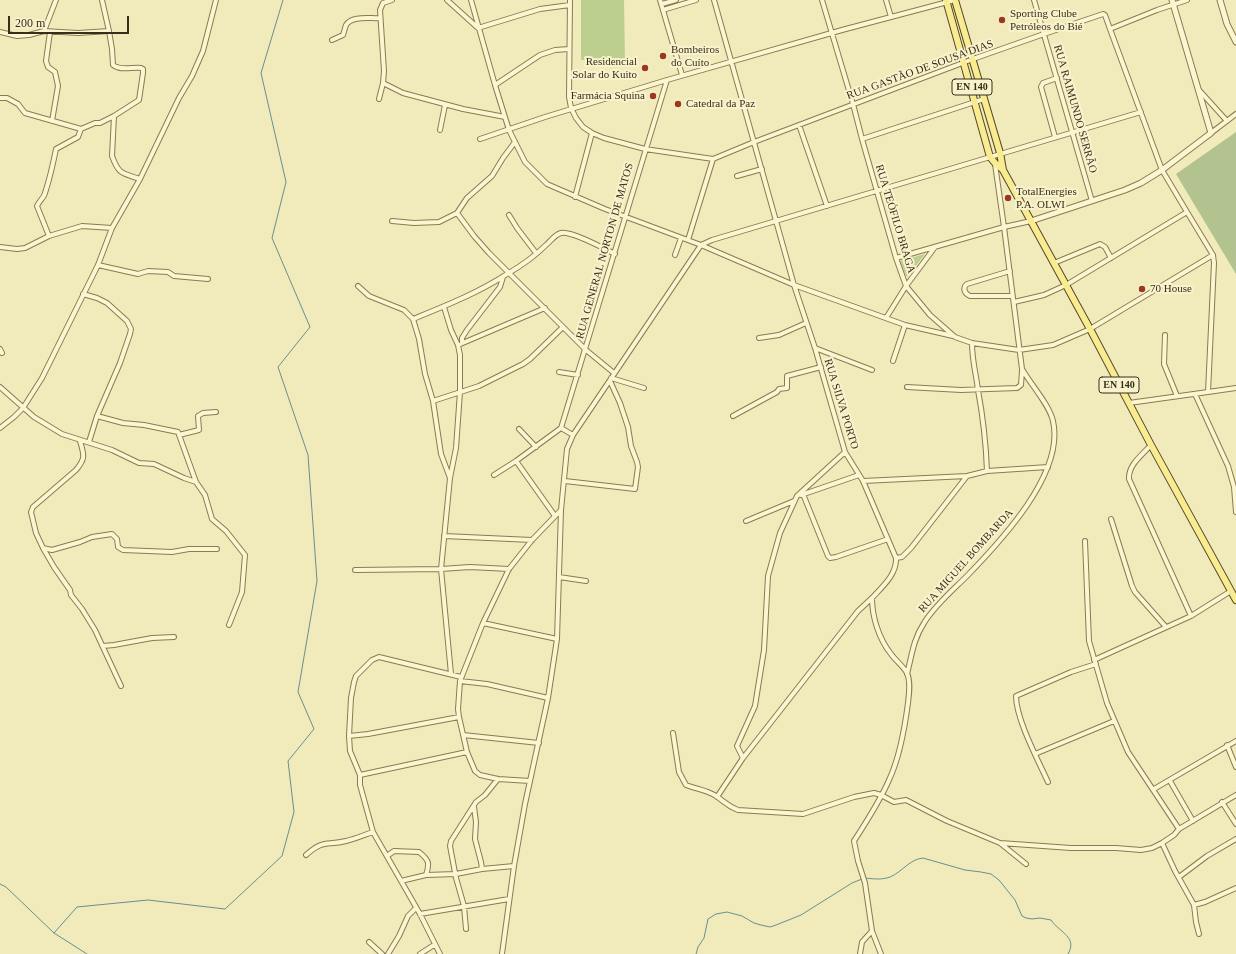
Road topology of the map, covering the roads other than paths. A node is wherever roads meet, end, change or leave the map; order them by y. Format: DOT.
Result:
graph roads {
  1 [pos="56,0"];
  2 [pos="102,0"];
  3 [pos="216,0"];
  4 [pos="392,0"];
  5 [pos="447,0"];
  6 [pos="471,0"];
  7 [pos="676,0"];
  8 [pos="696,0"];
  9 [pos="714,0"];
  10 [pos="822,0"];
  11 [pos="886,0"];
  12 [pos="955,0"];
  13 [pos="1034,0"];
  14 [pos="1187,0"];
  15 [pos="1220,0"];
  16 [pos="946,1"];
  17 [pos="570,2"];
  18 [pos="661,2"];
  19 [pos="683,2"];
  20 [pos="1172,2"];
  21 [pos="663,10"];
  22 [pos="891,17"];
  23 [pos="380,18"];
  24 [pos="963,25"];
  25 [pos="954,27"];
  26 [pos="478,28"];
  27 [pos="1110,29"];
  28 [pos="44,31"];
  29 [pos="108,31"];
  30 [pos="0,32"];
  31 [pos="50,32"];
  32 [pos="832,33"];
  33 [pos="1044,34"];
  34 [pos="966,36"];
  35 [pos="957,38"];
  36 [pos="332,40"];
  37 [pos="1236,42"];
  38 [pos="569,49"];
  39 [pos="973,59"];
  40 [pos="732,61"];
  41 [pos="964,63"];
  42 [pos="682,76"];
  43 [pos="1057,78"];
  44 [pos="667,80"];
  45 [pos="383,83"];
  46 [pos="495,85"];
  47 [pos="1197,88"];
  48 [pos="0,98"];
  49 [pos="379,99"];
  50 [pos="984,99"];
  51 [pos="976,102"];
  52 [pos="853,104"];
  53 [pos="445,105"];
  54 [pos="571,108"];
  55 [pos="1141,112"];
  56 [pos="1236,114"];
  57 [pos="114,116"];
  58 [pos="504,117"];
  59 [pos="52,121"];
  60 [pos="1227,121"];
  61 [pos="798,125"];
  62 [pos="82,129"];
  63 [pos="440,130"];
  64 [pos="509,130"];
  65 [pos="1073,132"];
  66 [pos="592,133"];
  67 [pos="1211,133"];
  68 [pos="1055,137"];
  69 [pos="480,139"];
  70 [pos="862,139"];
  71 [pos="515,142"];
  72 [pos="754,142"];
  73 [pos="645,149"];
  74 [pos="1000,153"];
  75 [pos="990,156"];
  76 [pos="713,159"];
  77 [pos="995,163"];
  78 [pos="762,169"];
  79 [pos="1003,170"];
  80 [pos="1162,170"];
  81 [pos="737,176"];
  82 [pos="140,179"];
  83 [pos="876,191"];
  84 [pos="575,197"];
  85 [pos="1092,201"];
  86 [pos="827,206"];
  87 [pos="1187,212"];
  88 [pos="457,213"];
  89 [pos="509,215"];
  90 [pos="626,217"];
  91 [pos="392,221"];
  92 [pos="1031,221"];
  93 [pos="776,222"];
  94 [pos="1004,227"];
  95 [pos="112,228"];
  96 [pos="49,236"];
  97 [pos="681,238"];
  98 [pos="688,240"];
  99 [pos="701,245"];
  100 [pos="0,247"];
  101 [pos="935,247"];
  102 [pos="536,253"];
  103 [pos="615,254"];
  104 [pos="675,255"];
  105 [pos="1213,255"];
  106 [pos="896,258"];
  107 [pos="1111,258"];
  108 [pos="1054,263"];
  109 [pos="98,265"];
  110 [pos="1010,271"];
  111 [pos="509,273"];
  112 [pos="503,277"];
  113 [pos="208,279"];
  114 [pos="794,285"];
  115 [pos="1066,285"];
  116 [pos="358,286"];
  117 [pos="906,286"];
  118 [pos="83,294"];
  119 [pos="1012,296"];
  120 [pos="1014,302"];
  121 [pos="444,307"];
  122 [pos="545,308"];
  123 [pos="886,318"];
  124 [pos="413,320"];
  125 [pos="806,323"];
  126 [pos="905,325"];
  127 [pos="563,327"];
  128 [pos="1090,329"];
  129 [pos="1165,335"];
  130 [pos="955,337"];
  131 [pos="759,338"];
  132 [pos="972,343"];
  133 [pos="460,344"];
  134 [pos="815,348"];
  135 [pos="586,350"];
  136 [pos="1019,350"];
  137 [pos="893,361"];
  138 [pos="821,368"];
  139 [pos="1022,368"];
  140 [pos="872,370"];
  141 [pos="559,372"];
  142 [pos="614,374"];
  143 [pos="578,375"];
  144 [pos="610,379"];
  145 [pos="0,387"];
  146 [pos="907,387"];
  147 [pos="644,388"];
  148 [pos="978,388"];
  149 [pos="1236,388"];
  150 [pos="460,392"];
  151 [pos="1208,392"];
  152 [pos="1195,394"];
  153 [pos="1177,396"];
  154 [pos="433,400"];
  155 [pos="1129,403"];
  156 [pos="23,408"];
  157 [pos="216,412"];
  158 [pos="97,416"];
  159 [pos="733,416"];
  160 [pos="0,428"];
  161 [pos="561,428"];
  162 [pos="519,429"];
  163 [pos="179,435"];
  164 [pos="573,435"];
  165 [pos="80,441"];
  166 [pos="89,442"];
  167 [pos="1151,445"];
  168 [pos="536,446"];
  169 [pos="845,452"];
  170 [pos="516,461"];
  171 [pos="1048,467"];
  172 [pos="987,471"];
  173 [pos="494,475"];
  174 [pos="859,475"];
  175 [pos="967,476"];
  176 [pos="450,478"];
  177 [pos="565,481"];
  178 [pos="863,481"];
  179 [pos="196,482"];
  180 [pos="1235,487"];
  181 [pos="803,494"];
  182 [pos="796,496"];
  183 [pos="794,501"];
  184 [pos="561,510"];
  185 [pos="1236,512"];
  186 [pos="555,516"];
  187 [pos="1111,519"];
  188 [pos="746,521"];
  189 [pos="444,536"];
  190 [pos="888,539"];
  191 [pos="532,540"];
  192 [pos="1086,541"];
  193 [pos="43,548"];
  194 [pos="218,549"];
  195 [pos="896,558"];
  196 [pos="509,569"];
  197 [pos="355,570"];
  198 [pos="441,570"];
  199 [pos="559,576"];
  200 [pos="586,581"];
  201 [pos="1233,589"];
  202 [pos="872,598"];
  203 [pos="1236,600"];
  204 [pos="1191,616"];
  205 [pos="483,622"];
  206 [pos="229,625"];
  207 [pos="1166,627"];
  208 [pos="174,637"];
  209 [pos="557,639"];
  210 [pos="103,646"];
  211 [pos="1095,662"];
  212 [pos="451,674"];
  213 [pos="907,674"];
  214 [pos="461,676"];
  215 [pos="460,682"];
  216 [pos="121,686"];
  217 [pos="548,698"];
  218 [pos="459,717"];
  219 [pos="1114,721"];
  220 [pos="673,733"];
  221 [pos="463,735"];
  222 [pos="348,736"];
  223 [pos="1236,741"];
  224 [pos="539,742"];
  225 [pos="1228,745"];
  226 [pos="467,752"];
  227 [pos="1035,754"];
  228 [pos="743,758"];
  229 [pos="1236,767"];
  230 [pos="360,775"];
  231 [pos="498,779"];
  232 [pos="530,781"];
  233 [pos="1170,781"];
  234 [pos="1048,782"];
  235 [pos="1154,789"];
  236 [pos="881,795"];
  237 [pos="1236,795"];
  238 [pos="717,797"];
  239 [pos="1222,802"];
  240 [pos="474,807"];
  241 [pos="1193,821"];
  242 [pos="1236,824"];
  243 [pos="1180,829"];
  244 [pos="373,832"];
  245 [pos="1236,839"];
  246 [pos="1000,842"];
  247 [pos="1162,843"];
  248 [pos="306,855"];
  249 [pos="387,856"];
  250 [pos="1026,864"];
  251 [pos="514,866"];
  252 [pos="482,869"];
  253 [pos="456,874"];
  254 [pos="426,875"];
  255 [pos="1179,877"];
  256 [pos="401,881"];
  257 [pos="1236,888"];
  258 [pos="510,900"];
  259 [pos="1194,905"];
  260 [pos="464,906"];
  261 [pos="416,908"];
  262 [pos="420,914"];
  263 [pos="466,929"];
  264 [pos="872,931"];
  265 [pos="1199,934"];
  266 [pos="369,942"];
  267 [pos="434,945"];
  268 [pos="382,954"];
  269 [pos="388,954"];
  270 [pos="420,954"];
  271 [pos="440,954"];
  272 [pos="502,954"];
  273 [pos="860,954"];
  274 [pos="881,954"];
  1 -- 28 [label="street"];
  2 -- 29 [label="street"];
  3 -- 82 [label="street"];
  4 -- 23 [label="street"];
  5 -- 26 [label="street"];
  6 -- 26 [label="street"];
  7 -- 18 [label="street"];
  8 -- 19 [label="street"];
  9 -- 40 [label="street, RUA SILVA PORTO"];
  10 -- 32 [label="street, RUA TEÓFILO BRAGA"];
  11 -- 22 [label="street"];
  12 -- 16 [label="street"];
  12 -- 24 [label="main road, EN 140"];
  13 -- 33 [label="street, RUA RAIMUNDO SERRÃO"];
  14 -- 20 [label="street"];
  15 -- 37 [label="street"];
  16 -- 22 [label="street"];
  16 -- 25 [label="main road, EN 140"];
  17 -- 26 [label="street"];
  17 -- 38 [label="street"];
  18 -- 21 [label="street"];
  19 -- 21 [label="street"];
  20 -- 27 [label="street"];
  20 -- 47 [label="street"];
  21 -- 42 [label="street"];
  22 -- 32 [label="street"];
  23 -- 36 [label="street"];
  23 -- 45 [label="street"];
  24 -- 25 [label="main road"];
  24 -- 34 [label="main road, EN 140"];
  25 -- 35 [label="main road, EN 140"];
  26 -- 46 [label="street"];
  27 -- 33 [label="street, RUA GASTÃO DE SOUSA DIAS"];
  27 -- 55 [label="street, RUA GASTÃO DE SOUSA DIAS"];
  28 -- 30 [label="street"];
  28 -- 31 [label="street"];
  29 -- 31 [label="street"];
  29 -- 57 [label="street"];
  31 -- 59 [label="street"];
  32 -- 40 [label="street"];
  32 -- 52 [label="street, RUA TEÓFILO BRAGA"];
  33 -- 39 [label="street, RUA GASTÃO DE SOUSA DIAS"];
  33 -- 43 [label="street, RUA RAIMUNDO SERRÃO"];
  34 -- 35 [label="main road"];
  34 -- 39 [label="main road, EN 140"];
  35 -- 41 [label="main road, EN 140"];
  38 -- 46 [label="street"];
  38 -- 54 [label="street"];
  39 -- 41 [label="street, RUA GASTÃO DE SOUSA DIAS"];
  39 -- 50 [label="main road, EN 140"];
  40 -- 42 [label="street"];
  40 -- 72 [label="street, RUA SILVA PORTO"];
  41 -- 51 [label="main road, EN 140"];
  41 -- 52 [label="street, RUA GASTÃO DE SOUSA DIAS"];
  42 -- 44 [label="street"];
  43 -- 65 [label="street, RUA RAIMUNDO SERRÃO"];
  43 -- 68 [label="street"];
  44 -- 54 [label="street"];
  44 -- 73 [label="street, RUA GENERAL NORTON DE MATOS"];
  45 -- 49 [label="street"];
  45 -- 53 [label="street"];
  46 -- 58 [label="street"];
  47 -- 60 [label="street"];
  47 -- 67 [label="street"];
  48 -- 59 [label="street"];
  50 -- 51 [label="street"];
  50 -- 74 [label="main road, EN 140"];
  51 -- 70 [label="street"];
  51 -- 75 [label="main road, EN 140"];
  52 -- 61 [label="street, RUA GASTÃO DE SOUSA DIAS"];
  52 -- 70 [label="street, RUA TEÓFILO BRAGA"];
  53 -- 58 [label="street"];
  53 -- 63 [label="street"];
  54 -- 64 [label="street"];
  54 -- 66 [label="street"];
  55 -- 65 [label="street"];
  55 -- 80 [label="street, RUA GASTÃO DE SOUSA DIAS"];
  56 -- 60 [label="street"];
  57 -- 62 [label="street"];
  57 -- 82 [label="street"];
  58 -- 64 [label="street"];
  59 -- 62 [label="street"];
  60 -- 67 [label="street"];
  61 -- 72 [label="street, RUA GASTÃO DE SOUSA DIAS"];
  61 -- 86 [label="street"];
  62 -- 96 [label="street"];
  64 -- 69 [label="street"];
  64 -- 71 [label="street"];
  65 -- 68 [label="street"];
  65 -- 85 [label="street, RUA RAIMUNDO SERRÃO"];
  66 -- 73 [label="street"];
  66 -- 84 [label="street"];
  67 -- 80 [label="street"];
  68 -- 74 [label="street"];
  70 -- 83 [label="street, RUA TEÓFILO BRAGA"];
  71 -- 84 [label="street"];
  71 -- 88 [label="street"];
  72 -- 76 [label="street, RUA GASTÃO DE SOUSA DIAS"];
  72 -- 78 [label="street, RUA SILVA PORTO"];
  73 -- 76 [label="street"];
  73 -- 90 [label="street, RUA GENERAL NORTON DE MATOS"];
  74 -- 75 [label="street"];
  74 -- 79 [label="main road, EN 140"];
  75 -- 77 [label="main road, EN 140"];
  75 -- 83 [label="street"];
  76 -- 98 [label="street"];
  77 -- 79 [label="main road, EN 140"];
  77 -- 94 [label="street, RUA MIGUEL BOMBARDA"];
  78 -- 81 [label="street"];
  78 -- 93 [label="street, RUA SILVA PORTO"];
  79 -- 92 [label="main road, EN 140"];
  80 -- 85 [label="street"];
  80 -- 87 [label="street, RUA GASTÃO DE SOUSA DIAS"];
  82 -- 95 [label="street"];
  83 -- 86 [label="street"];
  83 -- 106 [label="street, RUA TEÓFILO BRAGA"];
  84 -- 90 [label="street"];
  85 -- 92 [label="street"];
  86 -- 93 [label="street"];
  87 -- 105 [label="street, RUA GASTÃO DE SOUSA DIAS"];
  87 -- 107 [label="street"];
  88 -- 91 [label="street"];
  88 -- 111 [label="street"];
  89 -- 102 [label="street"];
  90 -- 97 [label="street"];
  90 -- 103 [label="street, RUA GENERAL NORTON DE MATOS"];
  92 -- 94 [label="street"];
  92 -- 108 [label="main road, EN 140"];
  93 -- 99 [label="street"];
  93 -- 114 [label="street, RUA SILVA PORTO"];
  94 -- 101 [label="street"];
  94 -- 110 [label="street, RUA MIGUEL BOMBARDA"];
  95 -- 96 [label="street"];
  95 -- 109 [label="street"];
  96 -- 100 [label="street"];
  97 -- 98 [label="street"];
  97 -- 104 [label="street"];
  98 -- 99 [label="street"];
  99 -- 114 [label="street"];
  99 -- 142 [label="street"];
  101 -- 106 [label="street"];
  101 -- 117 [label="street"];
  102 -- 103 [label="street"];
  102 -- 111 [label="street"];
  103 -- 135 [label="street, RUA GENERAL NORTON DE MATOS"];
  105 -- 128 [label="street, RUA TEÓFILO BRAGA"];
  105 -- 151 [label="street"];
  106 -- 117 [label="street, RUA TEÓFILO BRAGA"];
  107 -- 108 [label="street"];
  107 -- 115 [label="street"];
  108 -- 115 [label="main road, EN 140"];
  109 -- 113 [label="street"];
  109 -- 118 [label="street"];
  110 -- 119 [label="street, RUA MIGUEL BOMBARDA"];
  110 -- 119 [label="street"];
  111 -- 112 [label="street"];
  111 -- 122 [label="street"];
  112 -- 121 [label="street"];
  112 -- 133 [label="street"];
  114 -- 123 [label="street"];
  114 -- 125 [label="street, RUA SILVA PORTO"];
  115 -- 120 [label="street"];
  115 -- 128 [label="main road, EN 140"];
  116 -- 124 [label="street"];
  117 -- 123 [label="street"];
  117 -- 130 [label="street, RUA TEÓFILO BRAGA"];
  118 -- 156 [label="street"];
  118 -- 158 [label="street"];
  119 -- 120 [label="street, RUA MIGUEL BOMBARDA"];
  120 -- 136 [label="street, RUA MIGUEL BOMBARDA"];
  121 -- 124 [label="street"];
  121 -- 133 [label="street"];
  122 -- 127 [label="street"];
  122 -- 133 [label="street"];
  123 -- 126 [label="street"];
  124 -- 154 [label="street"];
  125 -- 131 [label="street"];
  125 -- 134 [label="street, RUA SILVA PORTO"];
  126 -- 130 [label="street"];
  126 -- 137 [label="street"];
  127 -- 135 [label="street"];
  127 -- 150 [label="street"];
  128 -- 136 [label="street, RUA TEÓFILO BRAGA"];
  128 -- 155 [label="main road, EN 140"];
  129 -- 153 [label="street"];
  130 -- 132 [label="street, RUA TEÓFILO BRAGA"];
  132 -- 136 [label="street, RUA TEÓFILO BRAGA"];
  132 -- 148 [label="street"];
  133 -- 150 [label="street"];
  134 -- 138 [label="street, RUA SILVA PORTO"];
  134 -- 140 [label="street"];
  135 -- 142 [label="street"];
  135 -- 143 [label="street, RUA GENERAL NORTON DE MATOS"];
  136 -- 139 [label="street, RUA MIGUEL BOMBARDA"];
  138 -- 159 [label="street"];
  138 -- 169 [label="street, RUA SILVA PORTO"];
  139 -- 148 [label="street"];
  139 -- 171 [label="street, RUA MIGUEL BOMBARDA"];
  141 -- 143 [label="street"];
  142 -- 144 [label="street"];
  143 -- 161 [label="street, RUA GENERAL NORTON DE MATOS"];
  144 -- 147 [label="street"];
  144 -- 164 [label="street"];
  144 -- 177 [label="street"];
  145 -- 156 [label="street"];
  146 -- 148 [label="street"];
  148 -- 172 [label="street"];
  149 -- 151 [label="street"];
  150 -- 154 [label="street"];
  150 -- 176 [label="street"];
  151 -- 152 [label="street"];
  152 -- 153 [label="street"];
  152 -- 180 [label="street"];
  153 -- 155 [label="street"];
  154 -- 176 [label="street"];
  155 -- 167 [label="main road, EN 140"];
  156 -- 160 [label="street"];
  156 -- 165 [label="street"];
  157 -- 163 [label="street"];
  158 -- 163 [label="street"];
  158 -- 166 [label="street"];
  161 -- 164 [label="street"];
  161 -- 168 [label="street"];
  162 -- 168 [label="street"];
  163 -- 179 [label="street"];
  164 -- 177 [label="street"];
  165 -- 166 [label="street"];
  165 -- 193 [label="street"];
  166 -- 179 [label="street"];
  167 -- 201 [label="main road, EN 140"];
  167 -- 204 [label="street"];
  168 -- 170 [label="street"];
  169 -- 174 [label="street, RUA SILVA PORTO"];
  169 -- 182 [label="street"];
  170 -- 173 [label="street"];
  170 -- 186 [label="street"];
  171 -- 172 [label="street"];
  171 -- 213 [label="street, RUA MIGUEL BOMBARDA"];
  172 -- 175 [label="street"];
  174 -- 178 [label="street, RUA SILVA PORTO"];
  174 -- 181 [label="street"];
  175 -- 178 [label="street"];
  175 -- 195 [label="street"];
  176 -- 189 [label="street"];
  177 -- 184 [label="street"];
  178 -- 190 [label="street, RUA SILVA PORTO"];
  179 -- 206 [label="street"];
  180 -- 185 [label="street"];
  181 -- 182 [label="street"];
  181 -- 190 [label="street"];
  182 -- 183 [label="street"];
  183 -- 188 [label="street"];
  183 -- 228 [label="street"];
  184 -- 186 [label="street"];
  184 -- 199 [label="street"];
  186 -- 191 [label="street"];
  187 -- 207 [label="street"];
  189 -- 191 [label="street"];
  189 -- 198 [label="street"];
  190 -- 195 [label="street, RUA SILVA PORTO"];
  191 -- 196 [label="street"];
  192 -- 211 [label="street"];
  193 -- 194 [label="street"];
  193 -- 210 [label="street"];
  195 -- 202 [label="street"];
  196 -- 198 [label="street"];
  196 -- 205 [label="street"];
  197 -- 198 [label="street"];
  198 -- 212 [label="street"];
  199 -- 200 [label="street"];
  199 -- 209 [label="street"];
  201 -- 203 [label="main road, EN 140"];
  201 -- 204 [label="street"];
  202 -- 213 [label="street"];
  202 -- 228 [label="street"];
  204 -- 207 [label="street"];
  205 -- 209 [label="street"];
  205 -- 214 [label="street"];
  207 -- 211 [label="street"];
  208 -- 210 [label="street"];
  209 -- 217 [label="street"];
  210 -- 216 [label="street"];
  211 -- 219 [label="street"];
  211 -- 227 [label="street"];
  212 -- 214 [label="street"];
  212 -- 222 [label="street"];
  213 -- 236 [label="street"];
  214 -- 215 [label="street"];
  215 -- 217 [label="street"];
  215 -- 218 [label="street"];
  217 -- 224 [label="street"];
  218 -- 221 [label="street"];
  218 -- 222 [label="street"];
  219 -- 227 [label="street"];
  219 -- 235 [label="street"];
  220 -- 238 [label="street"];
  221 -- 224 [label="street"];
  221 -- 226 [label="street"];
  222 -- 230 [label="street"];
  223 -- 225 [label="street"];
  224 -- 232 [label="street"];
  225 -- 229 [label="street"];
  225 -- 233 [label="street"];
  226 -- 230 [label="street"];
  226 -- 231 [label="street"];
  227 -- 234 [label="street"];
  228 -- 238 [label="street"];
  230 -- 244 [label="street"];
  231 -- 232 [label="street"];
  231 -- 240 [label="street"];
  232 -- 251 [label="street"];
  233 -- 235 [label="street"];
  233 -- 241 [label="street"];
  235 -- 243 [label="street"];
  236 -- 238 [label="street"];
  236 -- 246 [label="street"];
  236 -- 264 [label="street"];
  237 -- 239 [label="street"];
  239 -- 241 [label="street"];
  239 -- 242 [label="street"];
  240 -- 252 [label="street"];
  240 -- 253 [label="street"];
  241 -- 243 [label="street"];
  243 -- 247 [label="street"];
  244 -- 248 [label="street"];
  244 -- 249 [label="street"];
  245 -- 255 [label="street"];
  246 -- 247 [label="street"];
  246 -- 250 [label="street"];
  247 -- 255 [label="street"];
  249 -- 254 [label="street"];
  249 -- 256 [label="street"];
  251 -- 252 [label="street"];
  251 -- 258 [label="street"];
  252 -- 253 [label="street"];
  253 -- 254 [label="street"];
  253 -- 260 [label="street"];
  254 -- 256 [label="street"];
  255 -- 259 [label="street"];
  256 -- 261 [label="street"];
  257 -- 259 [label="street"];
  258 -- 260 [label="street"];
  258 -- 272 [label="street"];
  259 -- 265 [label="street"];
  260 -- 262 [label="street"];
  260 -- 263 [label="street"];
  261 -- 262 [label="street"];
  261 -- 269 [label="street"];
  262 -- 267 [label="street"];
  264 -- 273 [label="street"];
  264 -- 274 [label="street"];
  266 -- 268 [label="street"];
  267 -- 270 [label="street"];
  267 -- 271 [label="street"];
}
